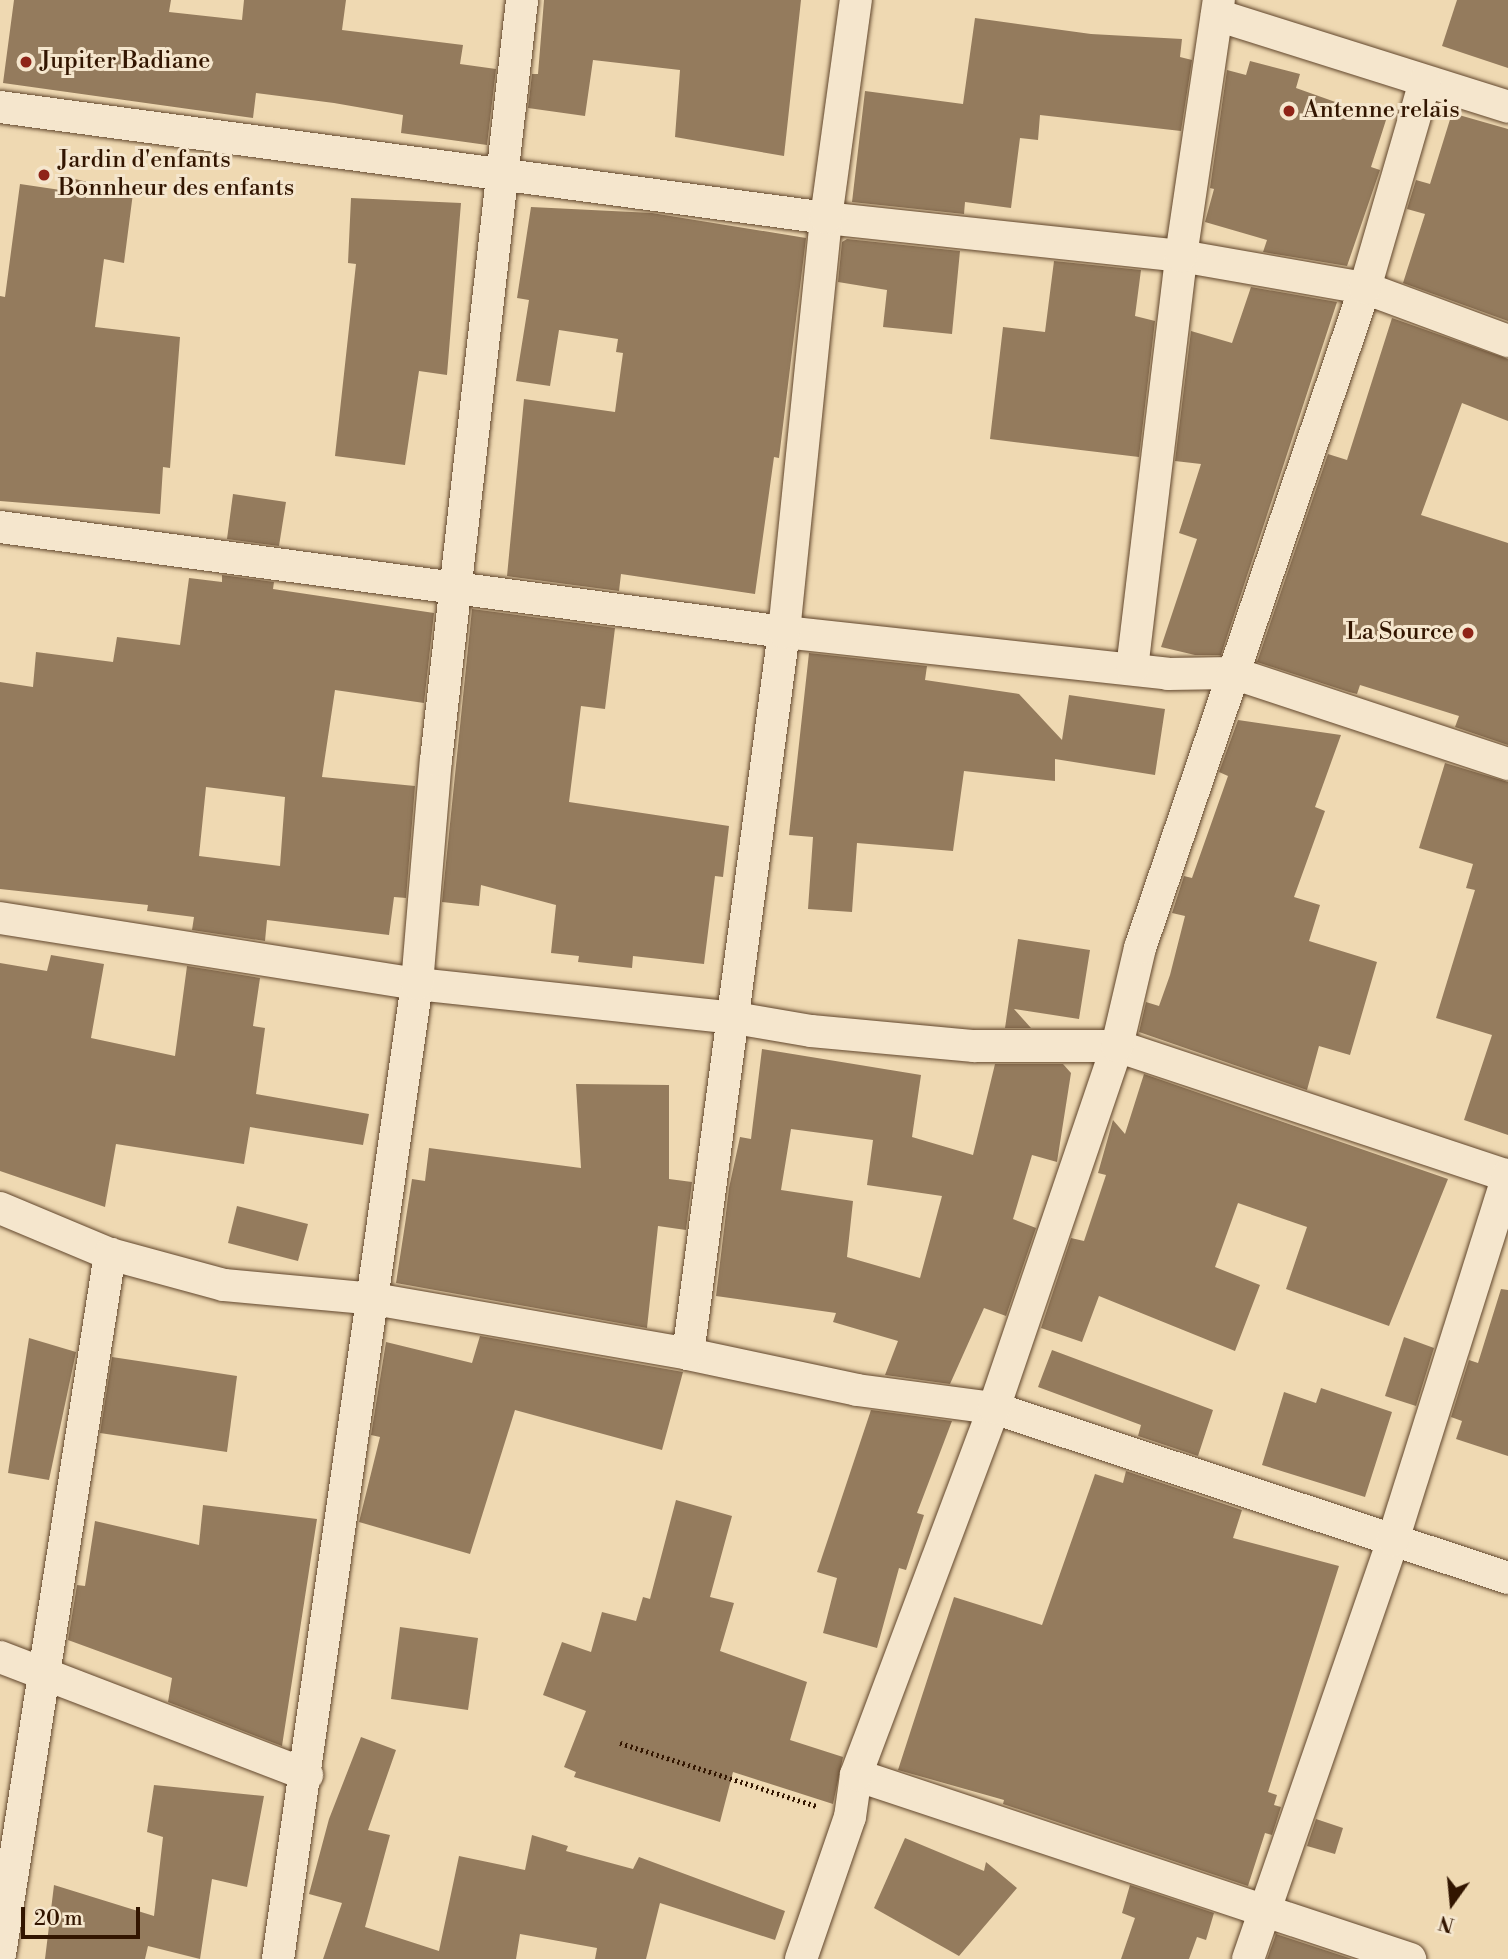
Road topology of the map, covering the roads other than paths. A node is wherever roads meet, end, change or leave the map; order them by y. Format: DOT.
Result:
graph roads {
  1 [pos="522,0"];
  2 [pos="856,0"];
  3 [pos="1218,8"];
  4 [pos="1425,82"];
  5 [pos="0,107"];
  6 [pos="1508,107"];
  7 [pos="501,176"];
  8 [pos="826,218"];
  9 [pos="1181,256"];
  10 [pos="1365,288"];
  11 [pos="1508,341"];
  12 [pos="0,527"];
  13 [pos="455,591"];
  14 [pos="784,632"];
  15 [pos="1132,669"];
  16 [pos="1233,673"];
  17 [pos="1508,764"];
  18 [pos="0,918"];
  19 [pos="417,984"];
  20 [pos="735,1018"];
  21 [pos="1117,1046"];
  22 [pos="1508,1175"];
  23 [pos="0,1208"];
  24 [pos="110,1254"];
  25 [pos="374,1300"];
  26 [pos="688,1354"];
  27 [pos="995,1408"];
  28 [pos="1393,1540"];
  29 [pos="1508,1578"];
  30 [pos="0,1657"];
  31 [pos="47,1677"];
  32 [pos="307,1775"];
  33 [pos="856,1775"];
  34 [pos="1265,1911"];
  35 [pos="0,1954"];
  36 [pos="278,1959"];
  37 [pos="801,1959"];
  38 [pos="1248,1959"];
  39 [pos="1410,1959"];
  1 -- 7 [label="street"];
  2 -- 8 [label="street"];
  3 -- 4 [label="street"];
  3 -- 9 [label="street"];
  4 -- 6 [label="street"];
  4 -- 10 [label="street"];
  5 -- 7 [label="street"];
  7 -- 8 [label="street"];
  7 -- 13 [label="street"];
  8 -- 9 [label="street"];
  8 -- 14 [label="street"];
  9 -- 10 [label="street"];
  9 -- 15 [label="street"];
  10 -- 11 [label="street"];
  10 -- 16 [label="street"];
  12 -- 13 [label="street"];
  13 -- 14 [label="street"];
  13 -- 19 [label="street"];
  14 -- 15 [label="street"];
  14 -- 20 [label="street"];
  15 -- 16 [label="street"];
  16 -- 17 [label="street"];
  16 -- 21 [label="street"];
  18 -- 19 [label="street"];
  19 -- 20 [label="street"];
  19 -- 25 [label="street"];
  20 -- 21 [label="street"];
  20 -- 26 [label="street"];
  21 -- 22 [label="street"];
  21 -- 27 [label="street"];
  22 -- 28 [label="street"];
  23 -- 24 [label="street"];
  24 -- 25 [label="street"];
  24 -- 31 [label="street"];
  25 -- 26 [label="street"];
  25 -- 32 [label="street"];
  26 -- 27 [label="street"];
  27 -- 28 [label="street"];
  27 -- 33 [label="street"];
  28 -- 29 [label="street"];
  28 -- 34 [label="street"];
  30 -- 31 [label="street"];
  31 -- 32 [label="street"];
  31 -- 35 [label="street"];
  32 -- 36 [label="street"];
  33 -- 34 [label="street"];
  33 -- 37 [label="street"];
  34 -- 38 [label="street"];
  34 -- 39 [label="street"];
}
